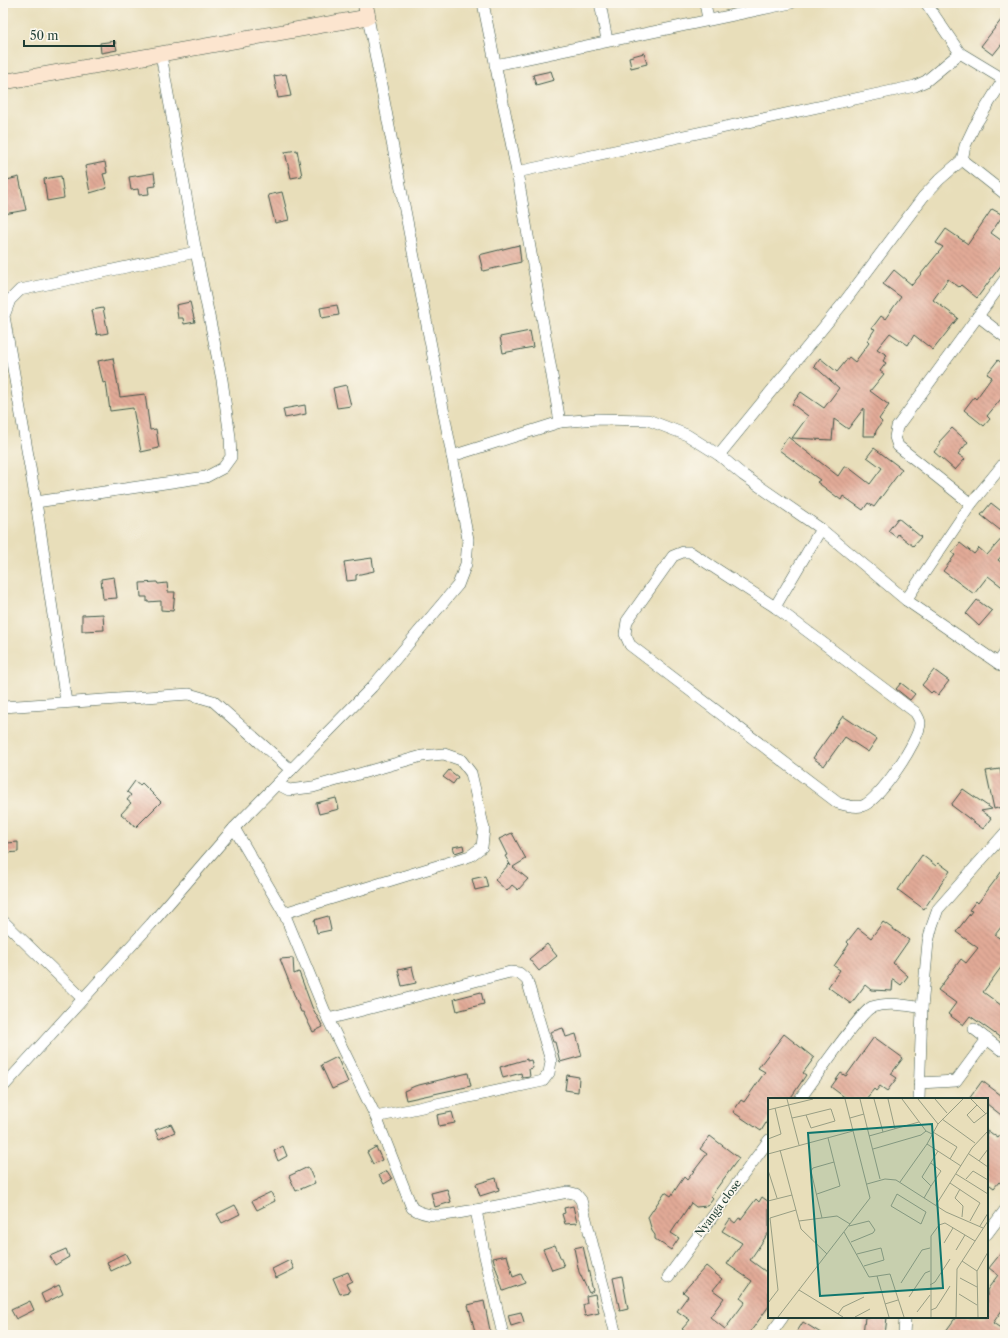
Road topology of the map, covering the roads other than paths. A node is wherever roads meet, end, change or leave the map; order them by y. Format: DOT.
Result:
graph roads {
  1 [pos="483,3"];
  2 [pos="600,3"];
  3 [pos="705,3"];
  4 [pos="791,3"];
  5 [pos="926,3"];
  6 [pos="366,10"];
  7 [pos="708,19"];
  8 [pos="607,40"];
  9 [pos="960,53"];
  10 [pos="161,55"];
  11 [pos="495,65"];
  12 [pos="1004,78"];
  13 [pos="3,82"];
  14 [pos="962,160"];
  15 [pos="517,172"];
  16 [pos="1005,194"];
  17 [pos="196,252"];
  18 [pos="1005,279"];
  19 [pos="978,316"];
  20 [pos="1005,337"];
  21 [pos="560,422"];
  22 [pos="719,455"];
  23 [pos="452,456"];
  24 [pos="1005,462"];
  25 [pos="36,502"];
  26 [pos="971,504"];
  27 [pos="821,529"];
  28 [pos="906,600"];
  29 [pos="775,607"];
  30 [pos="1005,653"];
  31 [pos="1001,666"];
  32 [pos="66,702"];
  33 [pos="3,707"];
  34 [pos="291,770"];
  35 [pos="277,784"];
  36 [pos="234,828"];
  37 [pos="1005,833"];
  38 [pos="284,913"];
  39 [pos="3,921"];
  40 [pos="82,998"];
  41 [pos="922,1008"];
  42 [pos="328,1019"];
  43 [pos="974,1029"];
  44 [pos="987,1039"];
  45 [pos="1001,1050"];
  46 [pos="920,1084"];
  47 [pos="3,1087"];
  48 [pos="801,1098"];
  49 [pos="919,1098"];
  50 [pos="376,1117"];
  51 [pos="768,1141"];
  52 [pos="476,1210"];
  53 [pos="1005,1210"];
  54 [pos="988,1233"];
  55 [pos="668,1277"];
  56 [pos="782,1318"];
  57 [pos="905,1318"];
  58 [pos="503,1335"];
  59 [pos="616,1335"];
  60 [pos="770,1335"];
  61 [pos="904,1335"];
  1 -- 11 [label="street"];
  2 -- 8 [label="street"];
  3 -- 7 [label="street"];
  4 -- 7 [label="street"];
  5 -- 9 [label="street"];
  6 -- 10 [label="street"];
  6 -- 23 [label="street"];
  7 -- 8 [label="street"];
  8 -- 11 [label="street"];
  9 -- 12 [label="street"];
  9 -- 15 [label="street"];
  10 -- 13 [label="street"];
  10 -- 17 [label="street"];
  11 -- 15 [label="street"];
  12 -- 14 [label="street"];
  14 -- 16 [label="street"];
  14 -- 22 [label="street"];
  15 -- 21 [label="street"];
  17 -- 25 [label="street"];
  17 -- 25 [label="street"];
  18 -- 19 [label="street"];
  19 -- 20 [label="street"];
  19 -- 26 [label="street"];
  21 -- 22 [label="street"];
  21 -- 23 [label="street"];
  22 -- 27 [label="street"];
  23 -- 34 [label="street"];
  24 -- 26 [label="street"];
  25 -- 32 [label="street"];
  26 -- 28 [label="street"];
  27 -- 28 [label="street"];
  27 -- 29 [label="street"];
  28 -- 31 [label="street"];
  29 -- 29 [label="street"];
  30 -- 31 [label="street"];
  32 -- 33 [label="street"];
  32 -- 34 [label="street"];
  34 -- 35 [label="street"];
  35 -- 36 [label="street"];
  35 -- 38 [label="street"];
  36 -- 38 [label="street"];
  36 -- 40 [label="street"];
  37 -- 41 [label="street"];
  38 -- 42 [label="street"];
  39 -- 40 [label="street"];
  40 -- 47 [label="street"];
  41 -- 46 [label="street"];
  41 -- 48 [label="street"];
  42 -- 50 [label="street"];
  42 -- 50 [label="street"];
  43 -- 44 [label="street"];
  44 -- 45 [label="street"];
  44 -- 46 [label="street"];
  46 -- 49 [label="street"];
  50 -- 52 [label="street"];
  51 -- 55 [label="street, Nyanga close"];
  52 -- 58 [label="street"];
  52 -- 59 [label="street"];
  53 -- 54 [label="street"];
  56 -- 60 [label="street"];
  57 -- 61 [label="street"];
}
